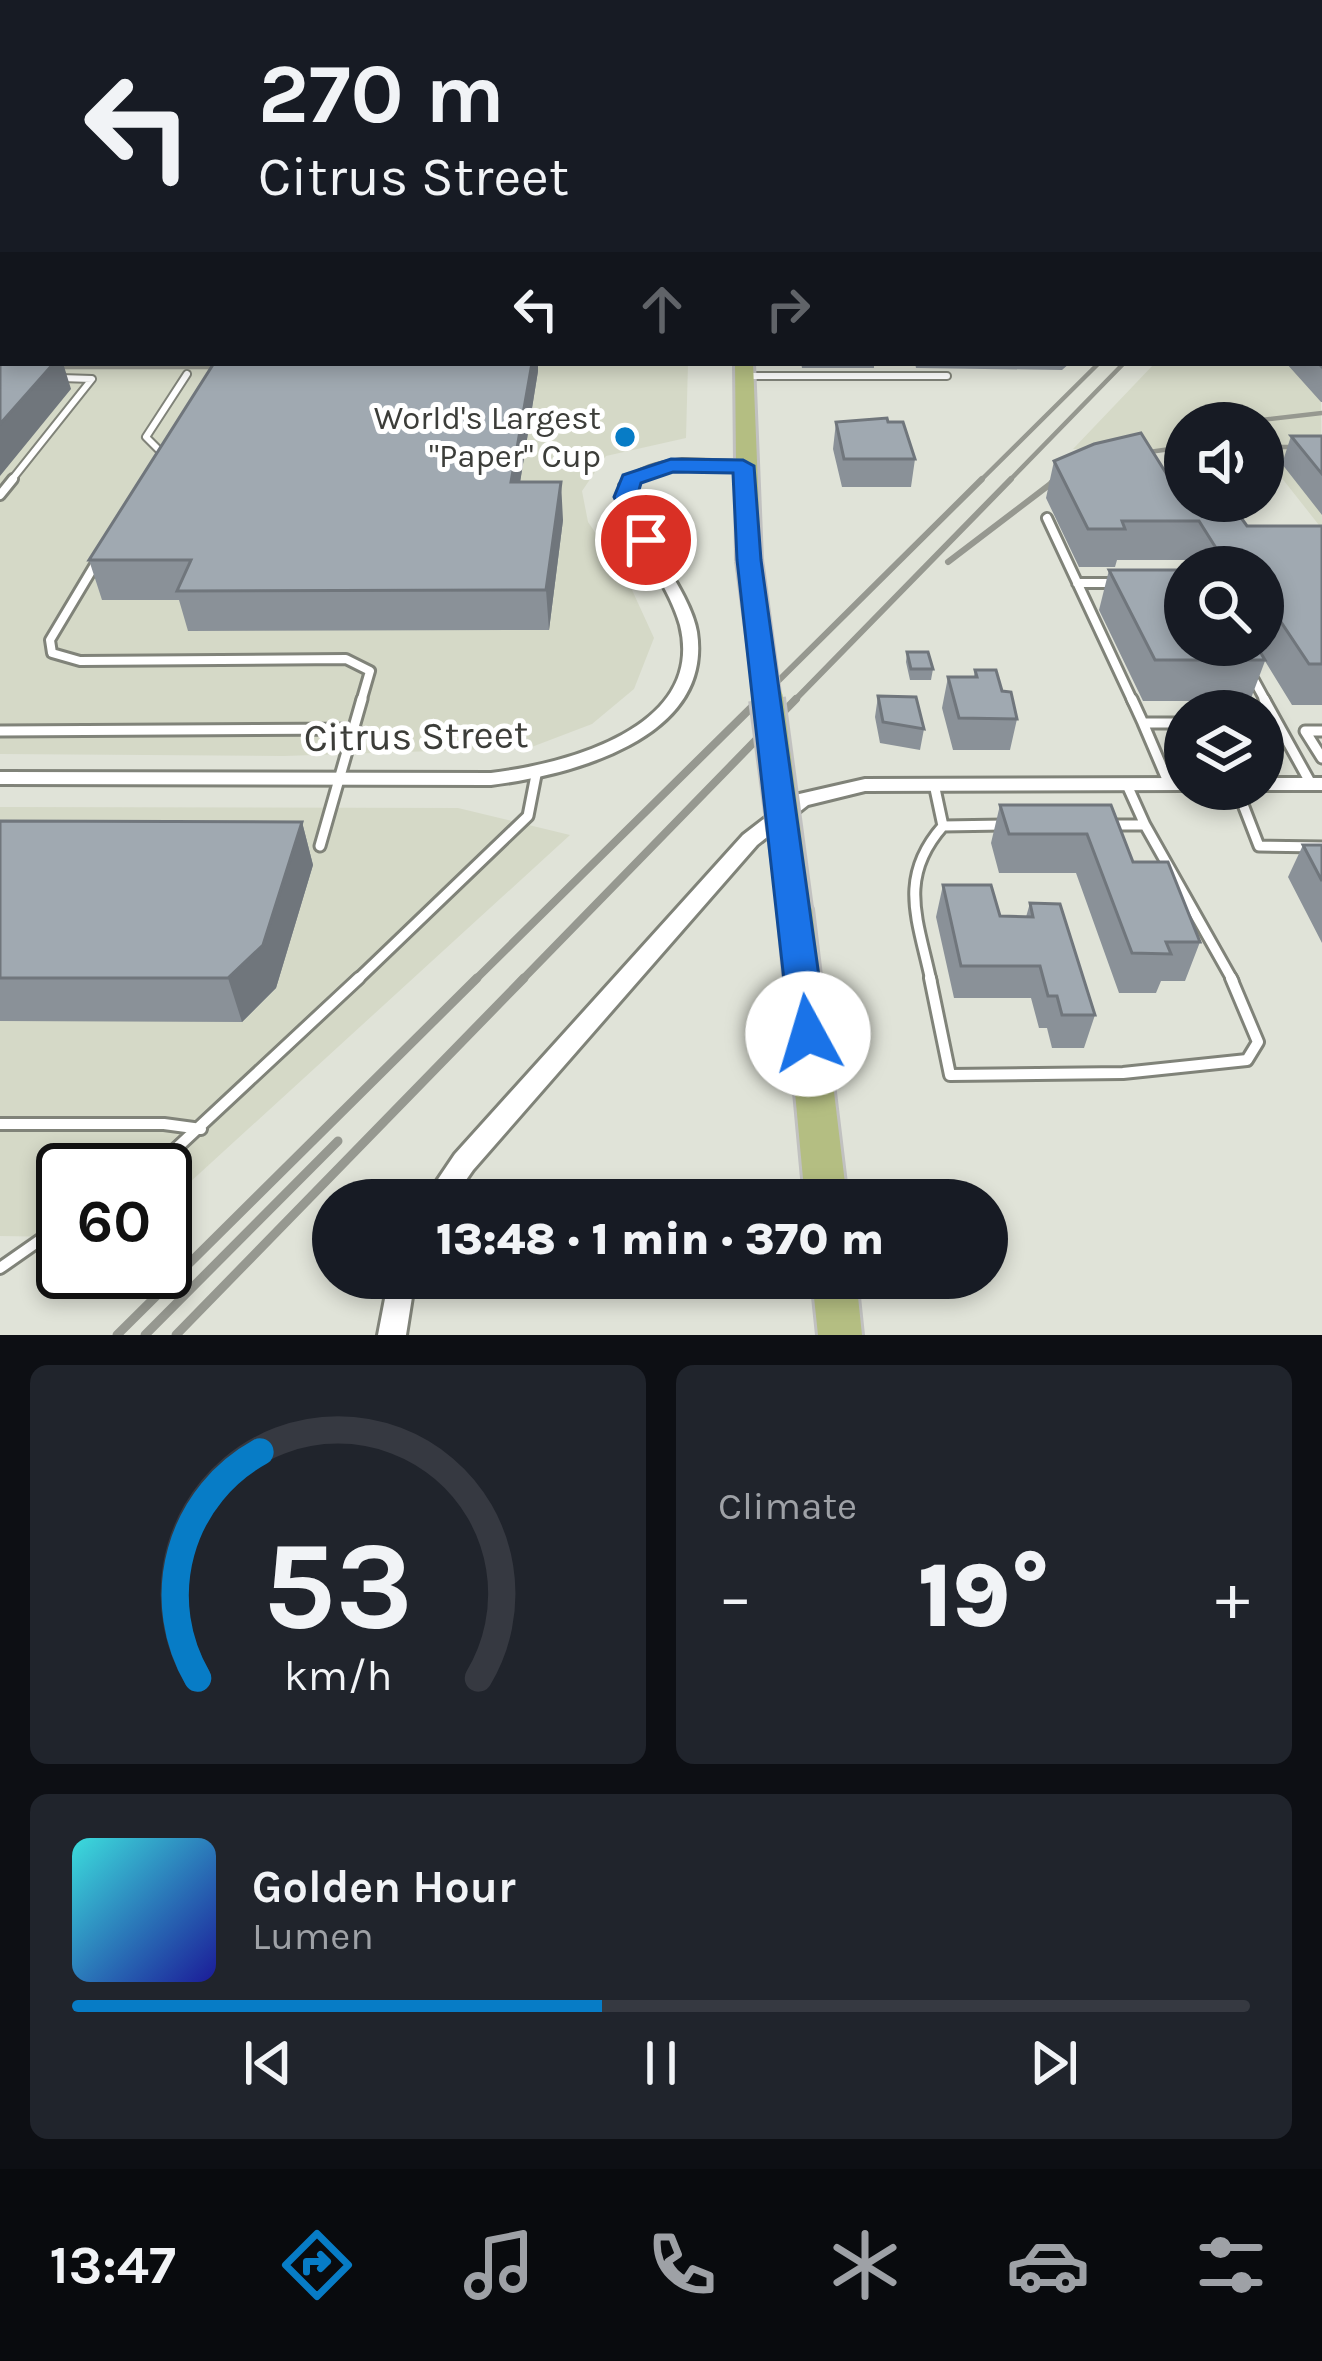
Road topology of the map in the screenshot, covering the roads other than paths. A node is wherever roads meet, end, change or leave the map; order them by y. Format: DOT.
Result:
graph roads {
  1 [pos="745,370"];
  2 [pos="187,374"];
  3 [pos="947,376"];
  4 [pos="54,378"];
  5 [pos="743,466"];
  6 [pos="153,468"];
  7 [pos="0,495"];
  8 [pos="1047,518"];
  9 [pos="98,559"];
  10 [pos="1077,583"];
  11 [pos="1120,583"];
  12 [pos="1143,723"];
  13 [pos="1164,723"];
  14 [pos="356,729"];
  15 [pos="0,731"];
  16 [pos="1322,731"];
  17 [pos="1284,738"];
  18 [pos="1322,758"];
  19 [pos="1164,763"];
  20 [pos="536,776"];
  21 [pos="0,778"];
  22 [pos="340,779"];
  23 [pos="934,784"];
  24 [pos="1126,784"];
  25 [pos="1164,784"];
  26 [pos="1284,784"];
  27 [pos="1316,784"];
  28 [pos="1245,810"];
  29 [pos="1100,825"];
  30 [pos="1145,825"];
  31 [pos="943,826"];
  32 [pos="1010,826"];
  33 [pos="320,846"];
  34 [pos="1322,847"];
  35 [pos="0,1124"];
  36 [pos="202,1130"];
  37 [pos="186,1143"];
  38 [pos="451,1179"];
  39 [pos="824,1179"];
  40 [pos="36,1243"];
  41 [pos="0,1268"];
  42 [pos="398,1299"];
  43 [pos="836,1299"];
  44 [pos="392,1335"];
  45 [pos="840,1335"];
  1 -- 3 [label="lane"];
  1 -- 5 [label="main road"];
  2 -- 6 [label="lane"];
  4 -- 7 [label="lane"];
  5 -- 20 [label="street, Citrus Street"];
  5 -- 39 [label="main road, bridge"];
  8 -- 10 [label="lane"];
  9 -- 14 [label="lane"];
  10 -- 11 [label="lane"];
  10 -- 12 [label="lane"];
  12 -- 13 [label="lane"];
  12 -- 19 [label="lane"];
  14 -- 15 [label="lane"];
  14 -- 22 [label="lane"];
  16 -- 18 [label="lane"];
  17 -- 27 [label="lane"];
  20 -- 22 [label="street, Citrus Street"];
  20 -- 36 [label="lane"];
  21 -- 22 [label="street, Citrus Street"];
  22 -- 33 [label="lane"];
  23 -- 24 [label="street"];
  23 -- 31 [label="lane"];
  23 -- 38 [label="street"];
  24 -- 25 [label="street"];
  24 -- 30 [label="lane"];
  26 -- 27 [label="street"];
  28 -- 34 [label="lane"];
  29 -- 30 [label="lane"];
  30 -- 31 [label="lane"];
  31 -- 32 [label="lane"];
  35 -- 36 [label="lane"];
  36 -- 37 [label="lane"];
  40 -- 41 [label="lane"];
  42 -- 44 [label="street"];
  43 -- 45 [label="main road"];
}
